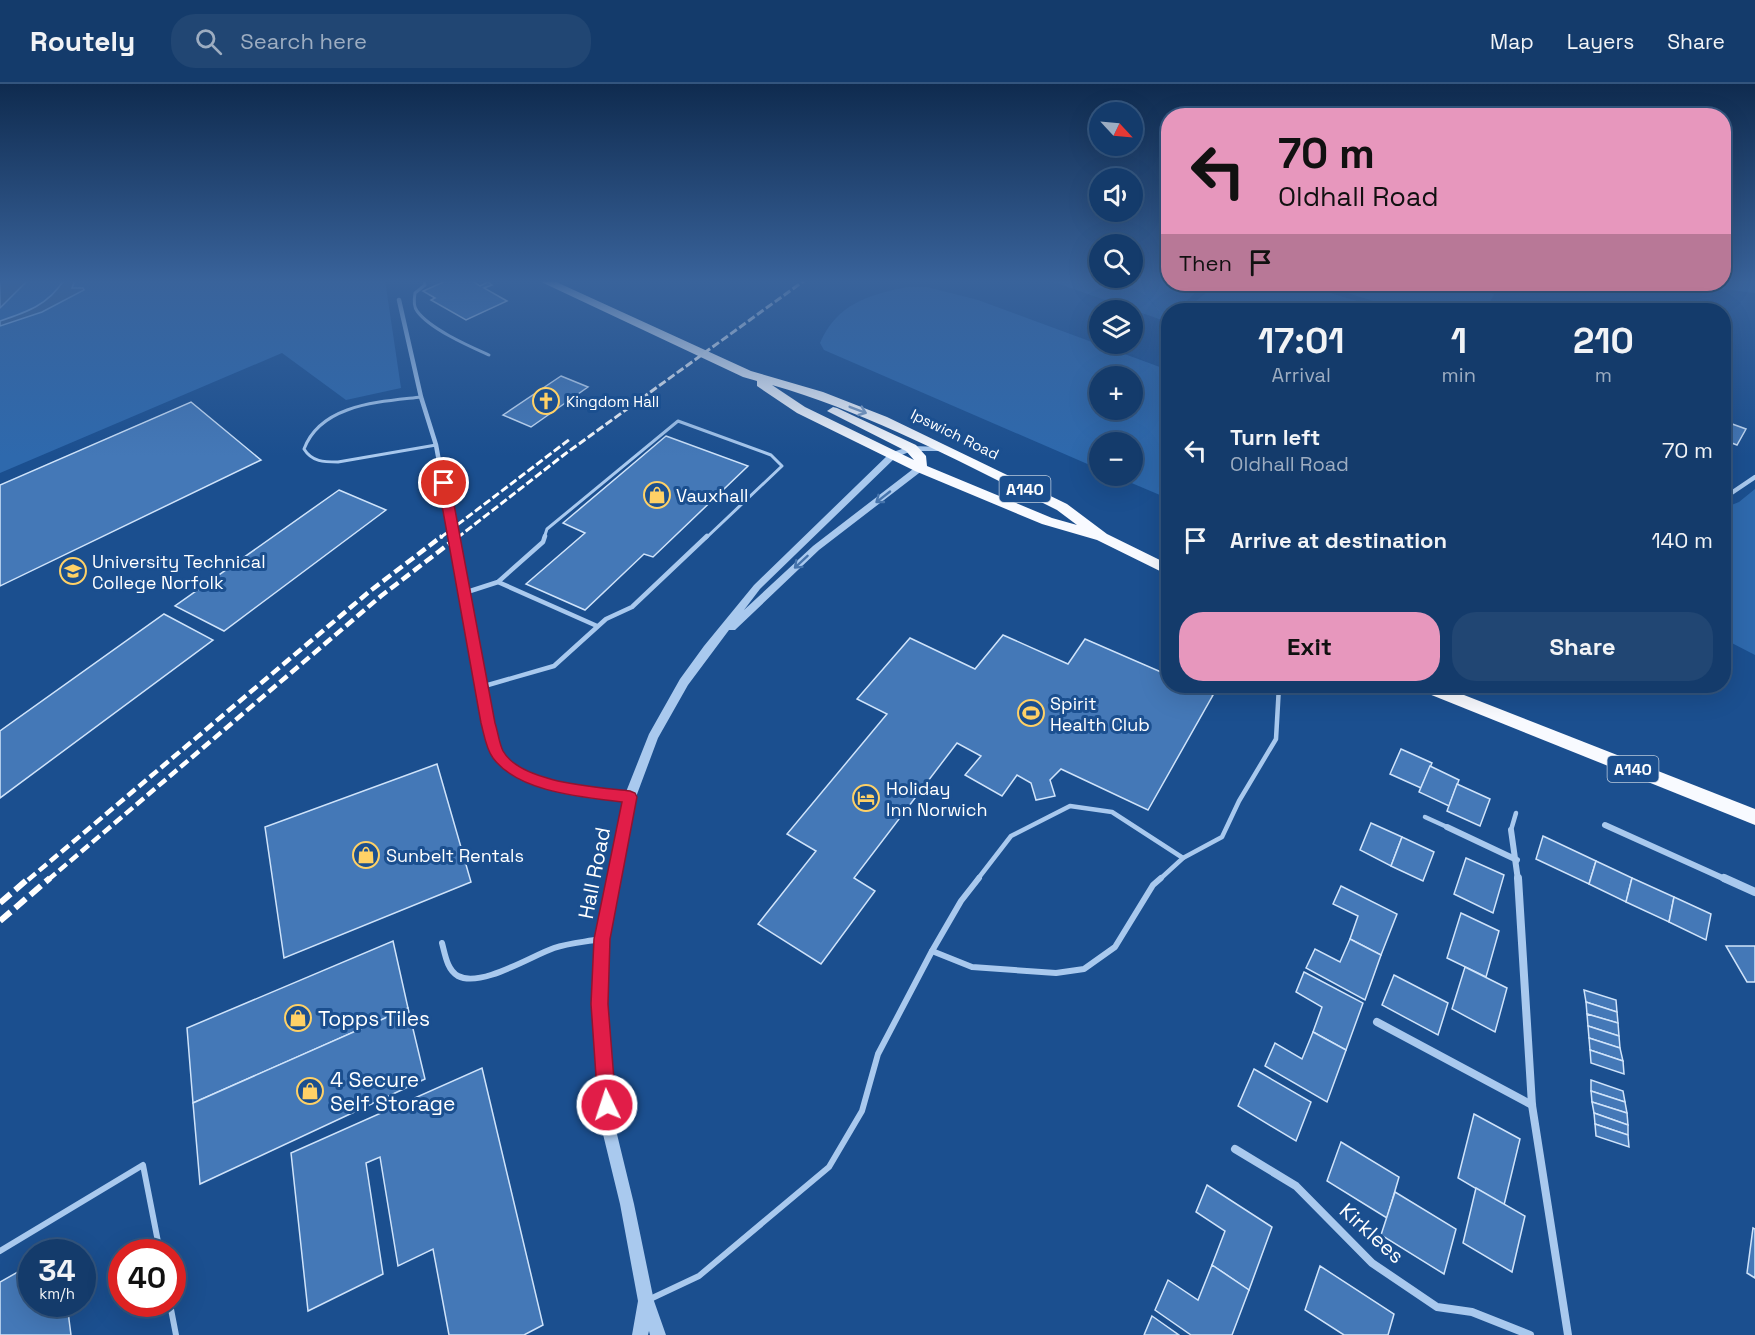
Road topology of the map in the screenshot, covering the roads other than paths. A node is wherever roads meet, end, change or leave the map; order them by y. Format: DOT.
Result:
graph roads {
  1 [pos="408,338"];
  2 [pos="452,338"];
  3 [pos="669,338"];
  4 [pos="489,355"];
  5 [pos="747,374"];
  6 [pos="783,384"];
  7 [pos="421,397"];
  8 [pos="436,445"];
  9 [pos="911,448"];
  10 [pos="944,449"];
  11 [pos="893,455"];
  12 [pos="920,468"];
  13 [pos="1755,477"];
  14 [pos="1731,493"];
  15 [pos="1102,537"];
  16 [pos="1161,566"];
  17 [pos="498,582"];
  18 [pos="464,593"];
  19 [pos="597,627"];
  20 [pos="708,649"];
  21 [pos="482,687"];
  22 [pos="1279,693"];
  23 [pos="1443,693"];
  24 [pos="630,797"];
  25 [pos="1516,813"];
  26 [pos="1425,817"];
  27 [pos="1755,817"];
  28 [pos="1605,825"];
  29 [pos="1447,827"];
  30 [pos="1511,830"];
  31 [pos="1183,858"];
  32 [pos="1517,860"];
  33 [pos="1755,892"];
  34 [pos="602,939"];
  35 [pos="442,944"];
  36 [pos="932,951"];
  37 [pos="1377,1022"];
  38 [pos="1532,1105"];
  39 [pos="1235,1149"];
  40 [pos="157,1239"];
  41 [pos="0,1251"];
  42 [pos="646,1301"];
  43 [pos="173,1317"];
  44 [pos="176,1335"];
  45 [pos="640,1335"];
  46 [pos="658,1335"];
  47 [pos="1530,1335"];
  48 [pos="1568,1335"];
  1 -- 7 [label="street"];
  2 -- 4 [label="lane"];
  3 -- 5 [label="highway, Ipswich Road / A140"];
  5 -- 6 [label="highway, Ipswich Road / A140"];
  5 -- 11 [label="highway, Ipswich Road / A140"];
  6 -- 9 [label="highway, Ipswich Road / A140"];
  6 -- 10 [label="highway, Ipswich Road / A140, one-way"];
  7 -- 8 [label="street"];
  7 -- 8 [label="lane"];
  8 -- 18 [label="street"];
  9 -- 10 [label="street, Hall Road"];
  9 -- 11 [label="street, Hall Road"];
  9 -- 12 [label="highway, Ipswich Road"];
  10 -- 15 [label="highway, Ipswich Road / A140"];
  11 -- 12 [label="highway, Ipswich Road / A140"];
  11 -- 20 [label="street, Hall Road"];
  12 -- 15 [label="highway, Ipswich Road / A140"];
  12 -- 20 [label="street, Hall Road, one-way"];
  13 -- 14 [label="street"];
  15 -- 16 [label="highway, Ipswich Road / A140"];
  17 -- 18 [label="lane"];
  17 -- 19 [label="lane"];
  17 -- 19 [label="lane"];
  18 -- 21 [label="street"];
  19 -- 21 [label="lane"];
  20 -- 24 [label="street, Hall Road"];
  21 -- 24 [label="street"];
  22 -- 31 [label="lane"];
  23 -- 27 [label="highway, A140"];
  24 -- 34 [label="street, Hall Road"];
  25 -- 30 [label="lane"];
  26 -- 29 [label="lane"];
  28 -- 33 [label="street"];
  29 -- 32 [label="street"];
  30 -- 32 [label="street"];
  31 -- 36 [label="lane"];
  31 -- 36 [label="lane"];
  32 -- 38 [label="street"];
  34 -- 35 [label="lane"];
  34 -- 42 [label="street, Hall Road"];
  36 -- 42 [label="lane"];
  37 -- 38 [label="street"];
  38 -- 48 [label="street"];
  39 -- 47 [label="street, Kirklees"];
  40 -- 41 [label="lane"];
  42 -- 45 [label="street, Hall Road"];
  42 -- 46 [label="street, Hall Road"];
  43 -- 44 [label="lane"];
}
